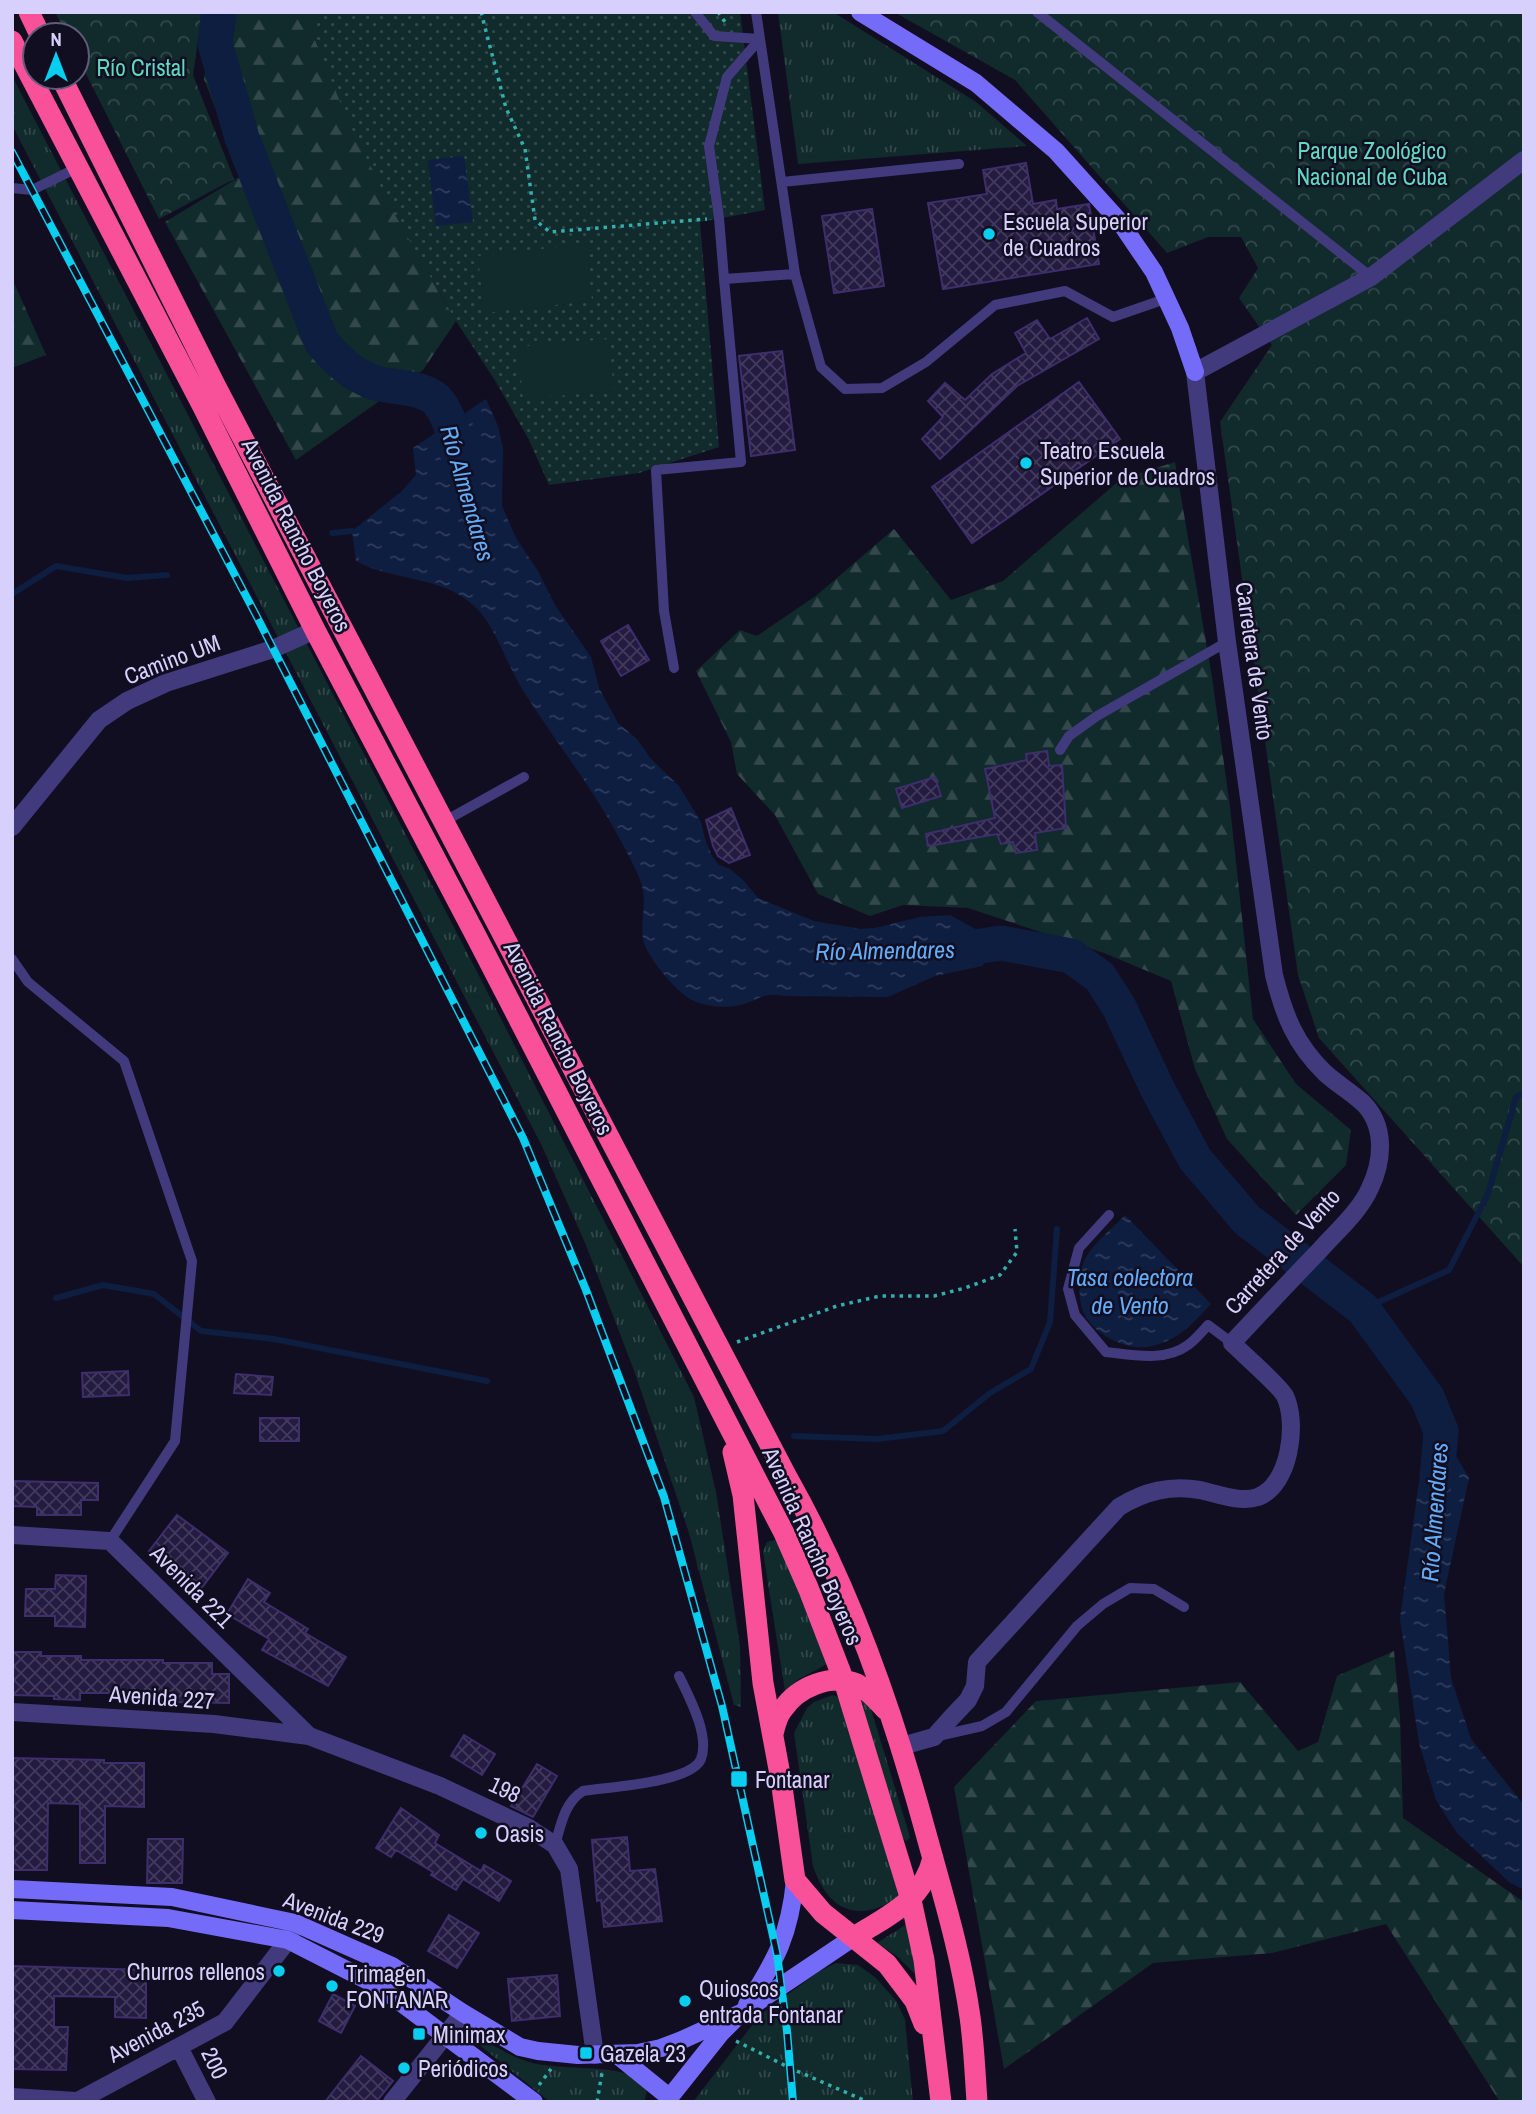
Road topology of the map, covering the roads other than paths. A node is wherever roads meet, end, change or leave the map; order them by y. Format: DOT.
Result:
graph roads {
  1 [pos="695,12"];
  2 [pos="756,12"];
  3 [pos="860,12"];
  4 [pos="1037,12"];
  5 [pos="878,19"];
  6 [pos="760,39"];
  7 [pos="12,41"];
  8 [pos="68,91"];
  9 [pos="1524,160"];
  10 [pos="959,164"];
  11 [pos="77,168"];
  12 [pos="782,182"];
  13 [pos="12,188"];
  14 [pos="795,274"];
  15 [pos="1371,277"];
  16 [pos="724,279"];
  17 [pos="1168,298"];
  18 [pos="1195,372"];
  19 [pos="315,630"];
  20 [pos="1227,642"];
  21 [pos="674,668"];
  22 [pos="1060,750"];
  23 [pos="524,777"];
  24 [pos="443,822"];
  25 [pos="12,827"];
  26 [pos="12,959"];
  27 [pos="1109,1215"];
  28 [pos="1231,1343"];
  29 [pos="713,1394"];
  30 [pos="12,1535"];
  31 [pos="110,1541"];
  32 [pos="1184,1607"];
  33 [pos="680,1676"];
  34 [pos="844,1681"];
  35 [pos="12,1712"];
  36 [pos="895,1723"];
  37 [pos="773,1734"];
  38 [pos="309,1736"];
  39 [pos="934,1737"];
  40 [pos="902,1746"];
  41 [pos="555,1845"];
  42 [pos="933,1858"];
  43 [pos="795,1880"];
  44 [pos="12,1889"];
  45 [pos="911,1900"];
  46 [pos="12,1910"];
  47 [pos="292,1931"];
  48 [pos="854,1937"];
  49 [pos="463,2013"];
  50 [pos="741,2013"];
  51 [pos="446,2036"];
  52 [pos="179,2047"];
  53 [pos="606,2055"];
  54 [pos="936,2062"];
  55 [pos="12,2097"];
  56 [pos="668,2099"];
  57 [pos="532,2100"];
  58 [pos="76,2102"];
  59 [pos="207,2102"];
  60 [pos="392,2102"];
  61 [pos="941,2102"];
  62 [pos="977,2102"];
  1 -- 6 [label="lane"];
  2 -- 6 [label="lane"];
  3 -- 5 [label="street, Carretera de Vento"];
  4 -- 15 [label="lane"];
  5 -- 17 [label="street, Carretera de Vento"];
  6 -- 12 [label="lane"];
  6 -- 16 [label="lane"];
  7 -- 11 [label="highway, Avenida Rancho Boyeros"];
  8 -- 24 [label="highway, Avenida Rancho Boyeros"];
  9 -- 15 [label="street"];
  10 -- 12 [label="lane"];
  11 -- 13 [label="lane"];
  11 -- 19 [label="highway, Avenida Rancho Boyeros"];
  12 -- 14 [label="lane"];
  14 -- 16 [label="lane"];
  14 -- 17 [label="lane"];
  15 -- 18 [label="street"];
  16 -- 21 [label="lane"];
  17 -- 18 [label="street, Carretera de Vento"];
  18 -- 20 [label="street, Carretera de Vento"];
  19 -- 25 [label="street, Camino UM"];
  19 -- 29 [label="highway, Avenida Rancho Boyeros"];
  20 -- 22 [label="lane"];
  20 -- 28 [label="street, Carretera de Vento"];
  23 -- 24 [label="lane"];
  24 -- 36 [label="highway, Avenida Rancho Boyeros"];
  26 -- 31 [label="lane"];
  27 -- 28 [label="lane"];
  28 -- 39 [label="street"];
  29 -- 34 [label="highway, Avenida Rancho Boyeros"];
  29 -- 37 [label="highway"];
  30 -- 31 [label="street"];
  31 -- 38 [label="street, Avenida 221"];
  32 -- 39 [label="lane"];
  33 -- 41 [label="lane"];
  34 -- 36 [label="highway"];
  34 -- 37 [label="highway"];
  34 -- 45 [label="highway, Avenida Rancho Boyeros"];
  35 -- 38 [label="street, Avenida 227"];
  36 -- 40 [label="highway, Avenida Rancho Boyeros"];
  37 -- 43 [label="highway"];
  38 -- 41 [label="street, 198"];
  39 -- 40 [label="street"];
  40 -- 42 [label="highway, Avenida Rancho Boyeros"];
  41 -- 53 [label="street"];
  42 -- 45 [label="highway"];
  42 -- 62 [label="highway, Avenida Rancho Boyeros"];
  43 -- 48 [label="highway"];
  43 -- 50 [label="street"];
  44 -- 47 [label="street, Avenida 229"];
  45 -- 48 [label="highway"];
  45 -- 54 [label="highway, Avenida Rancho Boyeros"];
  46 -- 47 [label="street, Avenida 229"];
  47 -- 49 [label="street, Avenida 229"];
  47 -- 51 [label="street, Avenida 229"];
  47 -- 52 [label="street, Avenida 235"];
  48 -- 50 [label="street"];
  48 -- 54 [label="highway"];
  49 -- 51 [label="street"];
  49 -- 53 [label="street, Avenida 229"];
  50 -- 53 [label="street, Avenida 229"];
  50 -- 56 [label="street"];
  51 -- 57 [label="street, Avenida 229"];
  51 -- 60 [label="street"];
  52 -- 58 [label="street, Avenida 235"];
  52 -- 59 [label="street, 200"];
  53 -- 56 [label="street"];
  54 -- 61 [label="highway, Avenida Rancho Boyeros"];
  55 -- 58 [label="street"];
}
